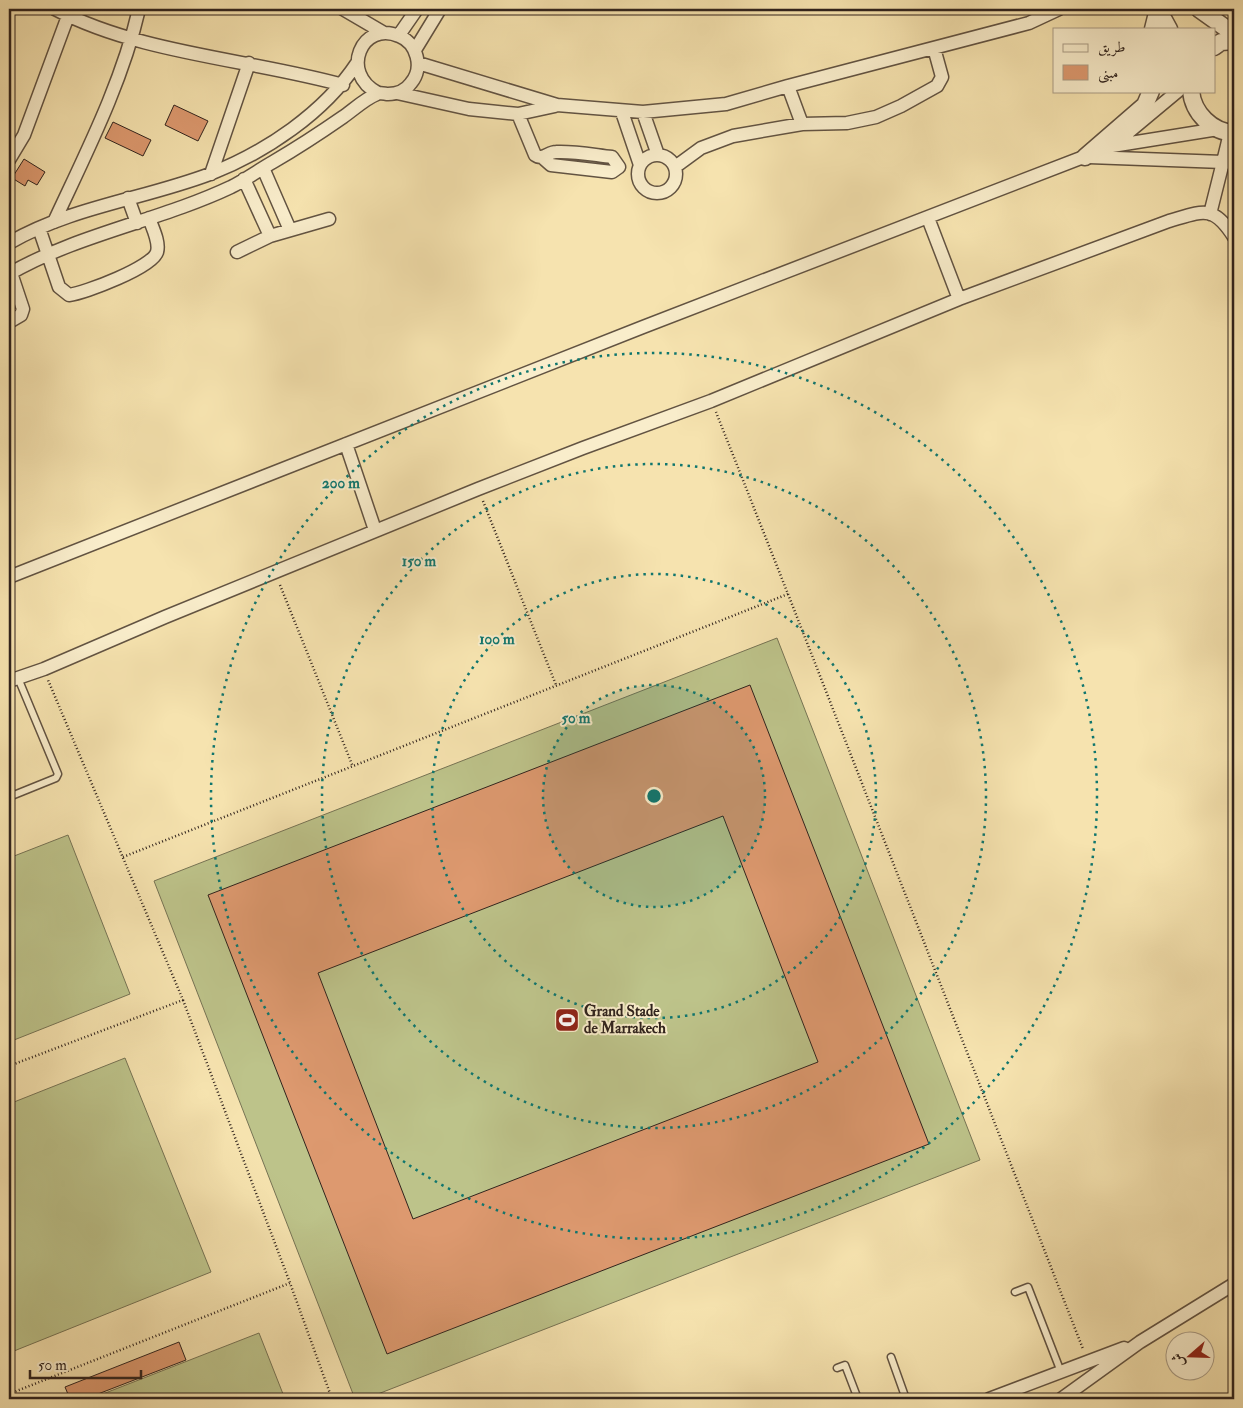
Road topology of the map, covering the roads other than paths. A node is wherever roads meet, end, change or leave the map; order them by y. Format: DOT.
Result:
graph roads {
  1 [pos="55,9"];
  2 [pos="139,9"];
  3 [pos="343,9"];
  4 [pos="416,9"];
  5 [pos="440,9"];
  6 [pos="1060,9"];
  7 [pos="1158,9"];
  8 [pos="1199,9"];
  9 [pos="68,16"];
  10 [pos="1153,28"];
  11 [pos="1169,28"];
  12 [pos="384,33"];
  13 [pos="1234,34"];
  14 [pos="399,35"];
  15 [pos="132,38"];
  16 [pos="1234,41"];
  17 [pos="1216,46"];
  18 [pos="934,48"];
  19 [pos="415,50"];
  20 [pos="357,63"];
  21 [pos="418,63"];
  22 [pos="249,64"];
  23 [pos="343,85"];
  24 [pos="788,86"];
  25 [pos="1151,92"];
  26 [pos="1177,92"];
  27 [pos="1191,92"];
  28 [pos="378,93"];
  29 [pos="397,93"];
  30 [pos="558,105"];
  31 [pos="622,112"];
  32 [pos="643,112"];
  33 [pos="518,114"];
  34 [pos="802,124"];
  35 [pos="1227,132"];
  36 [pos="1112,146"];
  37 [pos="247,155"];
  38 [pos="658,155"];
  39 [pos="1085,157"];
  40 [pos="9,160"];
  41 [pos="1229,163"];
  42 [pos="675,167"];
  43 [pos="639,168"];
  44 [pos="254,173"];
  45 [pos="210,174"];
  46 [pos="128,198"];
  47 [pos="1210,214"];
  48 [pos="928,218"];
  49 [pos="329,219"];
  50 [pos="143,220"];
  51 [pos="54,222"];
  52 [pos="39,228"];
  53 [pos="290,230"];
  54 [pos="270,236"];
  55 [pos="1234,238"];
  56 [pos="9,243"];
  57 [pos="237,252"];
  58 [pos="48,254"];
  59 [pos="10,271"];
  60 [pos="959,299"];
  61 [pos="9,322"];
  62 [pos="346,444"];
  63 [pos="375,530"];
  64 [pos="9,577"];
  65 [pos="13,679"];
  66 [pos="9,797"];
  67 [pos="1234,1284"];
  68 [pos="1015,1292"];
  69 [pos="1140,1342"];
  70 [pos="891,1357"];
  71 [pos="836,1368"];
  72 [pos="1061,1372"];
  73 [pos="858,1399"];
  74 [pos="906,1399"];
  75 [pos="989,1399"];
  76 [pos="1061,1399"];
  1 -- 9 [label="street"];
  2 -- 15 [label="street"];
  3 -- 12 [label="street"];
  4 -- 14 [label="street"];
  5 -- 19 [label="street"];
  6 -- 18 [label="street"];
  7 -- 10 [label="street"];
  7 -- 11 [label="street"];
  8 -- 13 [label="street"];
  9 -- 15 [label="street"];
  9 -- 40 [label="street"];
  12 -- 14 [label="street"];
  12 -- 20 [label="street"];
  14 -- 19 [label="street"];
  15 -- 22 [label="street"];
  15 -- 51 [label="street"];
  16 -- 17 [label="street"];
  18 -- 24 [label="street"];
  18 -- 34 [label="street"];
  19 -- 21 [label="street"];
  20 -- 23 [label="street"];
  20 -- 28 [label="street"];
  21 -- 29 [label="street"];
  21 -- 30 [label="street"];
  22 -- 23 [label="street"];
  22 -- 45 [label="street"];
  23 -- 37 [label="street"];
  24 -- 32 [label="street"];
  24 -- 34 [label="street"];
  25 -- 39 [label="street"];
  26 -- 36 [label="street"];
  27 -- 35 [label="street"];
  28 -- 29 [label="street"];
  28 -- 44 [label="street"];
  29 -- 33 [label="street"];
  30 -- 31 [label="street"];
  30 -- 33 [label="street"];
  31 -- 32 [label="street"];
  31 -- 43 [label="street"];
  32 -- 38 [label="street"];
  33 -- 43 [label="street"];
  34 -- 42 [label="street"];
  35 -- 36 [label="street"];
  35 -- 41 [label="street"];
  36 -- 39 [label="street"];
  37 -- 44 [label="street"];
  37 -- 45 [label="street"];
  38 -- 42 [label="street"];
  38 -- 43 [label="street"];
  39 -- 41 [label="street"];
  39 -- 48 [label="street"];
  41 -- 47 [label="street"];
  42 -- 43 [label="street"];
  44 -- 50 [label="street"];
  44 -- 53 [label="street"];
  44 -- 54 [label="street"];
  45 -- 46 [label="street"];
  46 -- 50 [label="street"];
  46 -- 51 [label="street"];
  47 -- 55 [label="street"];
  47 -- 60 [label="street"];
  48 -- 60 [label="street"];
  48 -- 62 [label="street"];
  49 -- 53 [label="street"];
  50 -- 58 [label="street"];
  50 -- 58 [label="street"];
  51 -- 52 [label="street"];
  52 -- 56 [label="street"];
  52 -- 58 [label="street"];
  53 -- 54 [label="street"];
  54 -- 57 [label="street"];
  58 -- 59 [label="street"];
  59 -- 61 [label="street"];
  60 -- 63 [label="street"];
  62 -- 63 [label="street"];
  62 -- 64 [label="street"];
  63 -- 65 [label="street"];
  65 -- 66 [label="lane"];
  67 -- 69 [label="street"];
  68 -- 72 [label="lane"];
  69 -- 72 [label="street"];
  69 -- 76 [label="street"];
  70 -- 74 [label="lane"];
  71 -- 73 [label="lane"];
  72 -- 75 [label="street"];
}
